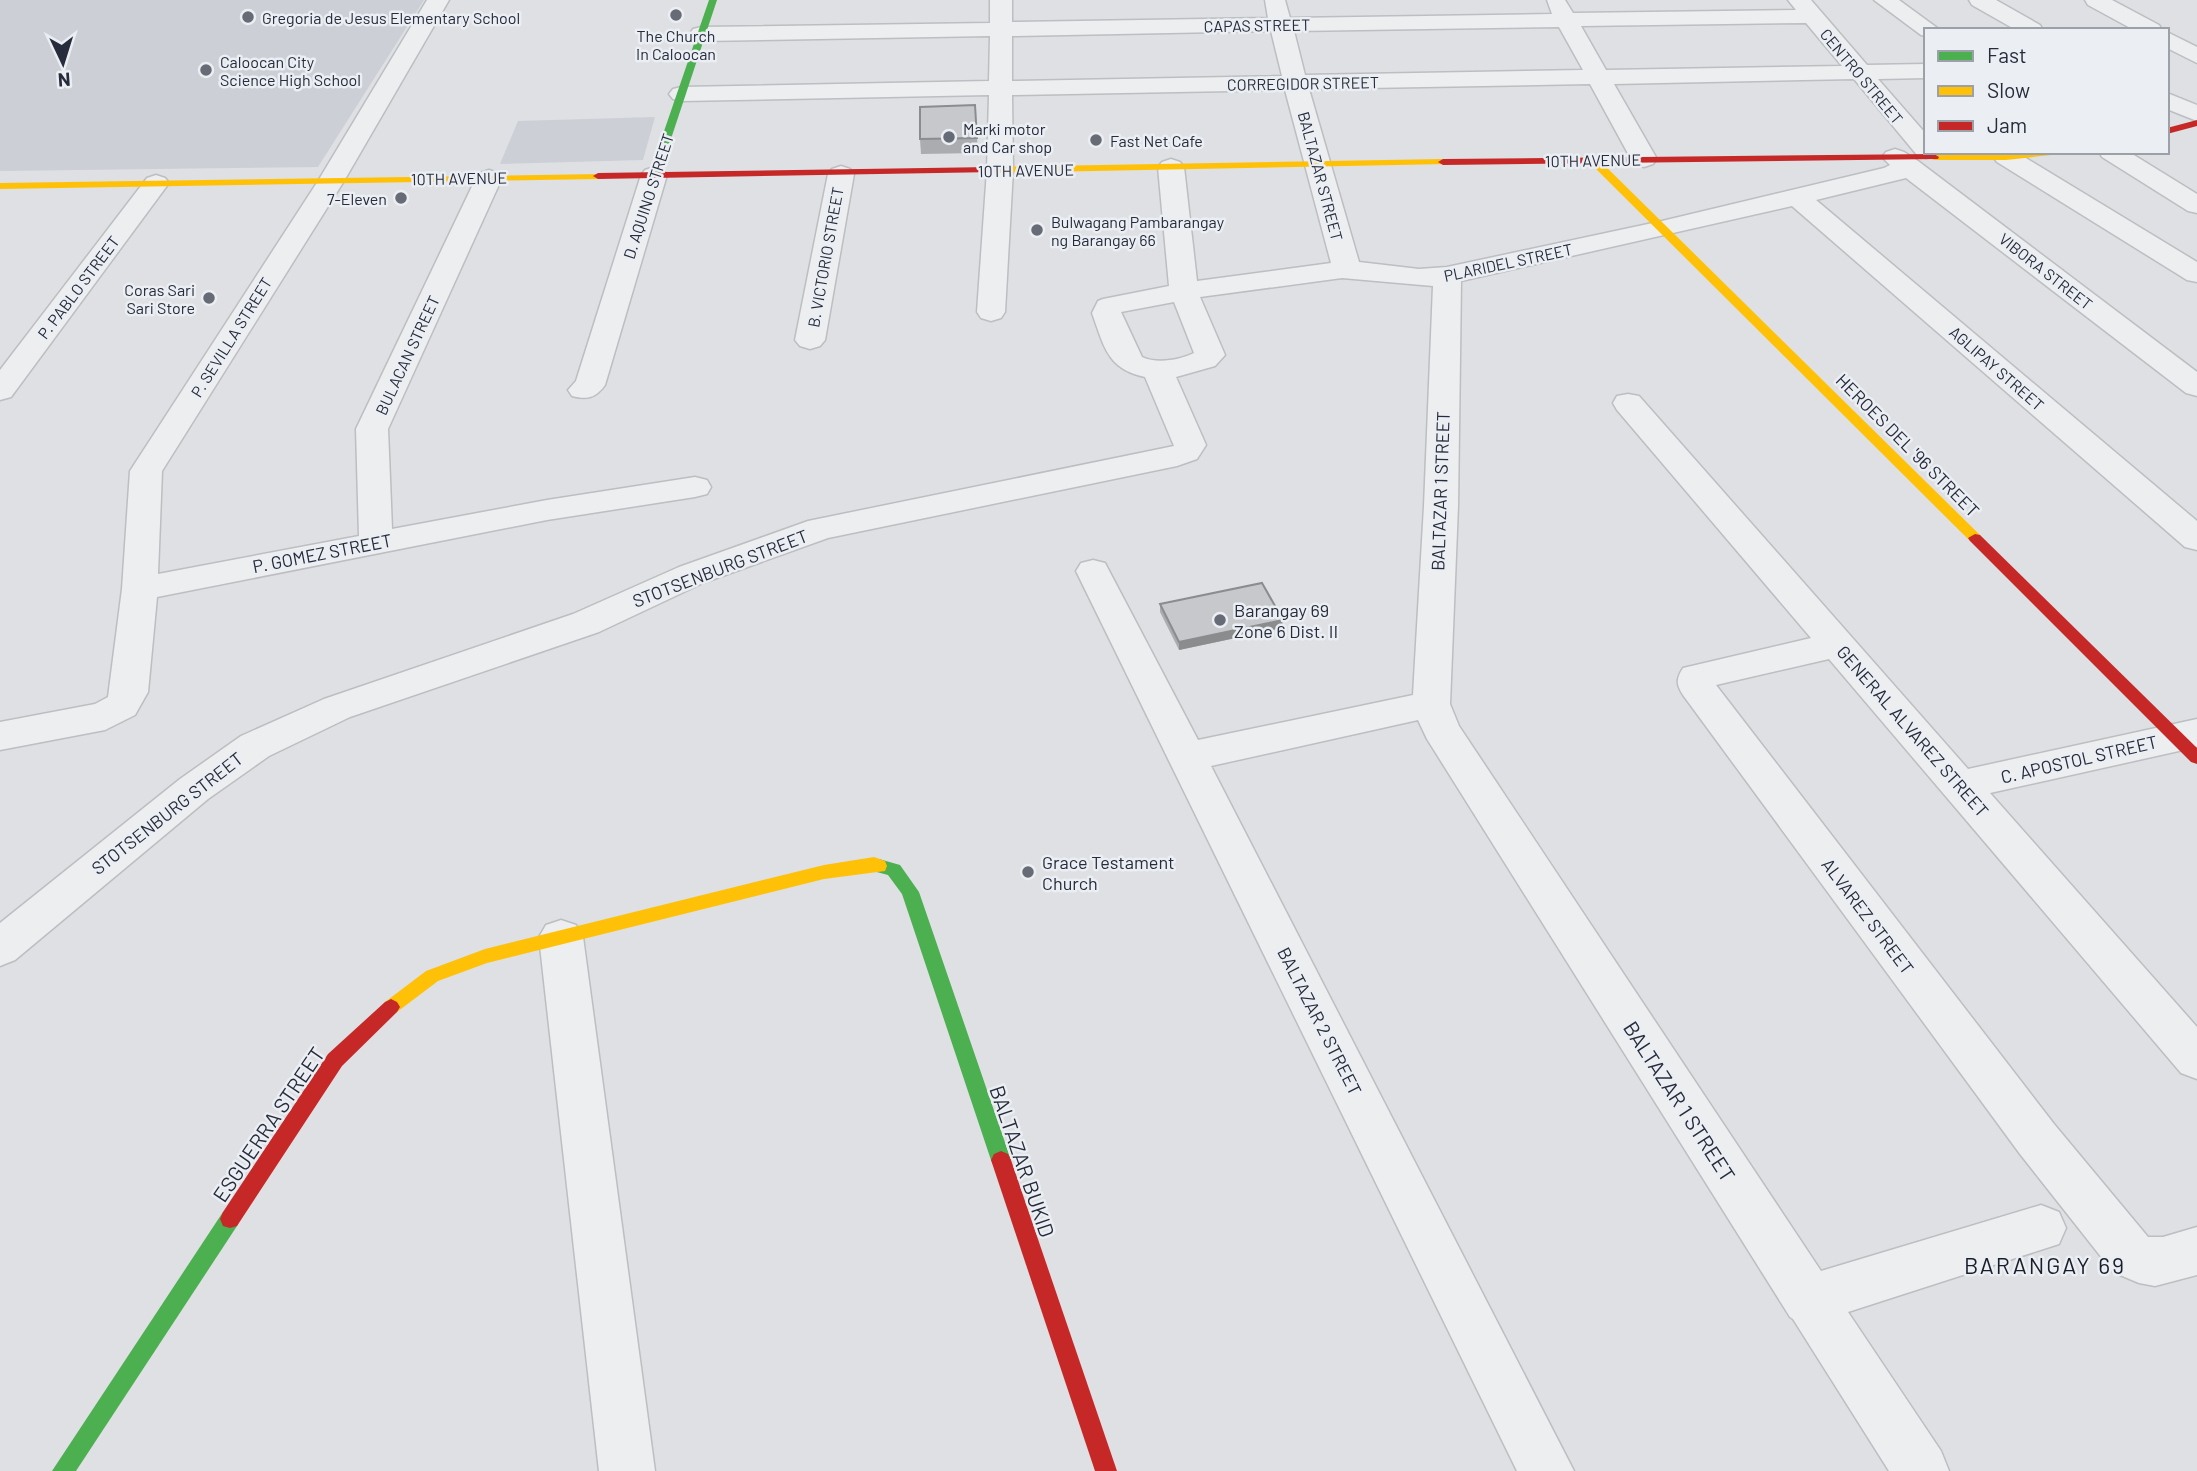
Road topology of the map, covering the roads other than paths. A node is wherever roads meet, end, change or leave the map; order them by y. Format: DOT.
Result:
graph roads {
  1 [pos="438,0"];
  2 [pos="713,0"];
  3 [pos="1001,0"];
  4 [pos="1275,0"];
  5 [pos="1885,0"];
  6 [pos="1980,0"];
  7 [pos="2096,0"];
  8 [pos="1805,8"];
  9 [pos="1560,10"];
  10 [pos="1281,24"];
  11 [pos="1925,28"];
  12 [pos="2029,28"];
  13 [pos="2147,28"];
  14 [pos="1001,29"];
  15 [pos="702,33"];
  16 [pos="2169,40"];
  17 [pos="2197,56"];
  18 [pos="1924,71"];
  19 [pos="1857,72"];
  20 [pos="1597,77"];
  21 [pos="1296,83"];
  22 [pos="1000,88"];
  23 [pos="681,94"];
  24 [pos="2169,101"];
  25 [pos="2197,114"];
  26 [pos="2197,123"];
  27 [pos="2169,130"];
  28 [pos="2033,154"];
  29 [pos="2114,154"];
  30 [pos="1918,156"];
  31 [pos="2006,157"];
  32 [pos="1644,159"];
  33 [pos="1593,160"];
  34 [pos="1316,165"];
  35 [pos="1171,167"];
  36 [pos="1000,170"];
  37 [pos="841,174"];
  38 [pos="653,175"];
  39 [pos="489,178"];
  40 [pos="331,181"];
  41 [pos="156,184"];
  42 [pos="0,186"];
  43 [pos="1797,197"];
  44 [pos="2197,205"];
  45 [pos="1662,229"];
  46 [pos="1347,269"];
  47 [pos="2197,274"];
  48 [pos="1447,278"];
  49 [pos="1184,292"];
  50 [pos="991,312"];
  51 [pos="810,340"];
  52 [pos="1157,369"];
  53 [pos="2197,387"];
  54 [pos="583,390"];
  55 [pos="0,391"];
  56 [pos="1628,403"];
  57 [pos="695,487"];
  58 [pos="2197,539"];
  59 [pos="376,542"];
  60 [pos="1093,571"];
  61 [pos="140,589"];
  62 [pos="1837,645"];
  63 [pos="1436,717"];
  64 [pos="0,736"];
  65 [pos="2190,742"];
  66 [pos="1187,757"];
  67 [pos="1960,785"];
  68 [pos="894,870"];
  69 [pos="561,937"];
  70 [pos="0,947"];
  71 [pos="2197,1059"];
  72 [pos="2041,1228"];
  73 [pos="2197,1251"];
  74 [pos="1808,1300"];
  75 [pos="63,1471"];
  76 [pos="627,1471"];
  77 [pos="1106,1471"];
  78 [pos="1546,1471"];
  79 [pos="1921,1471"];
  1 -- 40 [label="street, P. SEVILLA STREET"];
  2 -- 15 [label="street, D. AQUINO STREET"];
  3 -- 14 [label="street"];
  4 -- 10 [label="street, BALTAZAR STREET"];
  5 -- 11 [label="street"];
  6 -- 12 [label="street"];
  7 -- 13 [label="street"];
  8 -- 9 [label="street, CAPAS STREET"];
  8 -- 19 [label="street, CENTRO STREET"];
  9 -- 10 [label="street, CAPAS STREET"];
  9 -- 20 [label="street"];
  10 -- 14 [label="street, CAPAS STREET"];
  10 -- 21 [label="street, BALTAZAR STREET"];
  14 -- 15 [label="street, CAPAS STREET"];
  14 -- 22 [label="street"];
  15 -- 23 [label="street, D. AQUINO STREET"];
  16 -- 17 [label="street"];
  18 -- 19 [label="street, CORREGIDOR STREET"];
  19 -- 20 [label="street, CORREGIDOR STREET"];
  19 -- 30 [label="street, CENTRO STREET"];
  20 -- 21 [label="street, CORREGIDOR STREET"];
  20 -- 32 [label="street"];
  21 -- 22 [label="street, CORREGIDOR STREET"];
  21 -- 34 [label="street, BALTAZAR STREET"];
  22 -- 23 [label="street, CORREGIDOR STREET"];
  22 -- 36 [label="street"];
  23 -- 38 [label="street, D. AQUINO STREET"];
  24 -- 25 [label="street"];
  26 -- 27 [label="street"];
  28 -- 31 [label="street, 10TH AVENUE"];
  29 -- 44 [label="street"];
  30 -- 31 [label="street, 10TH AVENUE"];
  30 -- 32 [label="street, 10TH AVENUE"];
  30 -- 43 [label="street, PLARIDEL STREET"];
  30 -- 53 [label="street, VIBORA STREET"];
  31 -- 47 [label="street"];
  32 -- 33 [label="street, 10TH AVENUE"];
  33 -- 34 [label="street, 10TH AVENUE"];
  33 -- 45 [label="street, HEROES DEL '96 STREET"];
  34 -- 35 [label="street, 10TH AVENUE"];
  34 -- 46 [label="street, BALTAZAR STREET"];
  35 -- 36 [label="street, 10TH AVENUE"];
  35 -- 49 [label="street"];
  36 -- 37 [label="street, 10TH AVENUE"];
  36 -- 50 [label="street"];
  37 -- 38 [label="street, 10TH AVENUE"];
  37 -- 51 [label="street, B. VICTORIO STREET"];
  38 -- 39 [label="street, 10TH AVENUE"];
  38 -- 54 [label="street, D. AQUINO STREET"];
  39 -- 40 [label="street, 10TH AVENUE"];
  39 -- 59 [label="street, BULACAN STREET"];
  40 -- 41 [label="street, 10TH AVENUE"];
  40 -- 61 [label="street, P. SEVILLA STREET"];
  41 -- 42 [label="street, 10TH AVENUE"];
  41 -- 55 [label="street, P. PABLO STREET"];
  43 -- 45 [label="street, PLARIDEL STREET"];
  43 -- 58 [label="street, AGLIPAY STREET"];
  45 -- 48 [label="street, PLARIDEL STREET"];
  45 -- 65 [label="street, HEROES DEL '96 STREET"];
  46 -- 48 [label="street, PLARIDEL STREET"];
  46 -- 49 [label="street, PLARIDEL STREET"];
  48 -- 63 [label="street, BALTAZAR 1 STREET"];
  49 -- 52 [label="street"];
  49 -- 52 [label="street, PLARIDEL STREET"];
  52 -- 70 [label="street, STOTSENBURG STREET"];
  56 -- 62 [label="street, GENERAL ALVAREZ STREET"];
  57 -- 59 [label="street, P. GOMEZ STREET"];
  59 -- 61 [label="street, P. GOMEZ STREET"];
  60 -- 66 [label="street, BALTAZAR 2 STREET"];
  61 -- 64 [label="street, P. SEVILLA STREET"];
  62 -- 67 [label="street, GENERAL ALVAREZ STREET"];
  62 -- 73 [label="street, ALVAREZ STREET"];
  63 -- 66 [label="street"];
  63 -- 74 [label="street, BALTAZAR 1 STREET"];
  65 -- 67 [label="street, C. APOSTOL STREET"];
  66 -- 78 [label="street, BALTAZAR 2 STREET"];
  67 -- 71 [label="street, GENERAL ALVAREZ STREET"];
  68 -- 69 [label="street, ESGUERRA STREET"];
  68 -- 77 [label="street, BALTAZAR BUKID"];
  69 -- 75 [label="street, ESGUERRA STREET"];
  69 -- 76 [label="street"];
  72 -- 74 [label="street"];
  74 -- 79 [label="street, BALTAZAR 1 STREET"];
}
